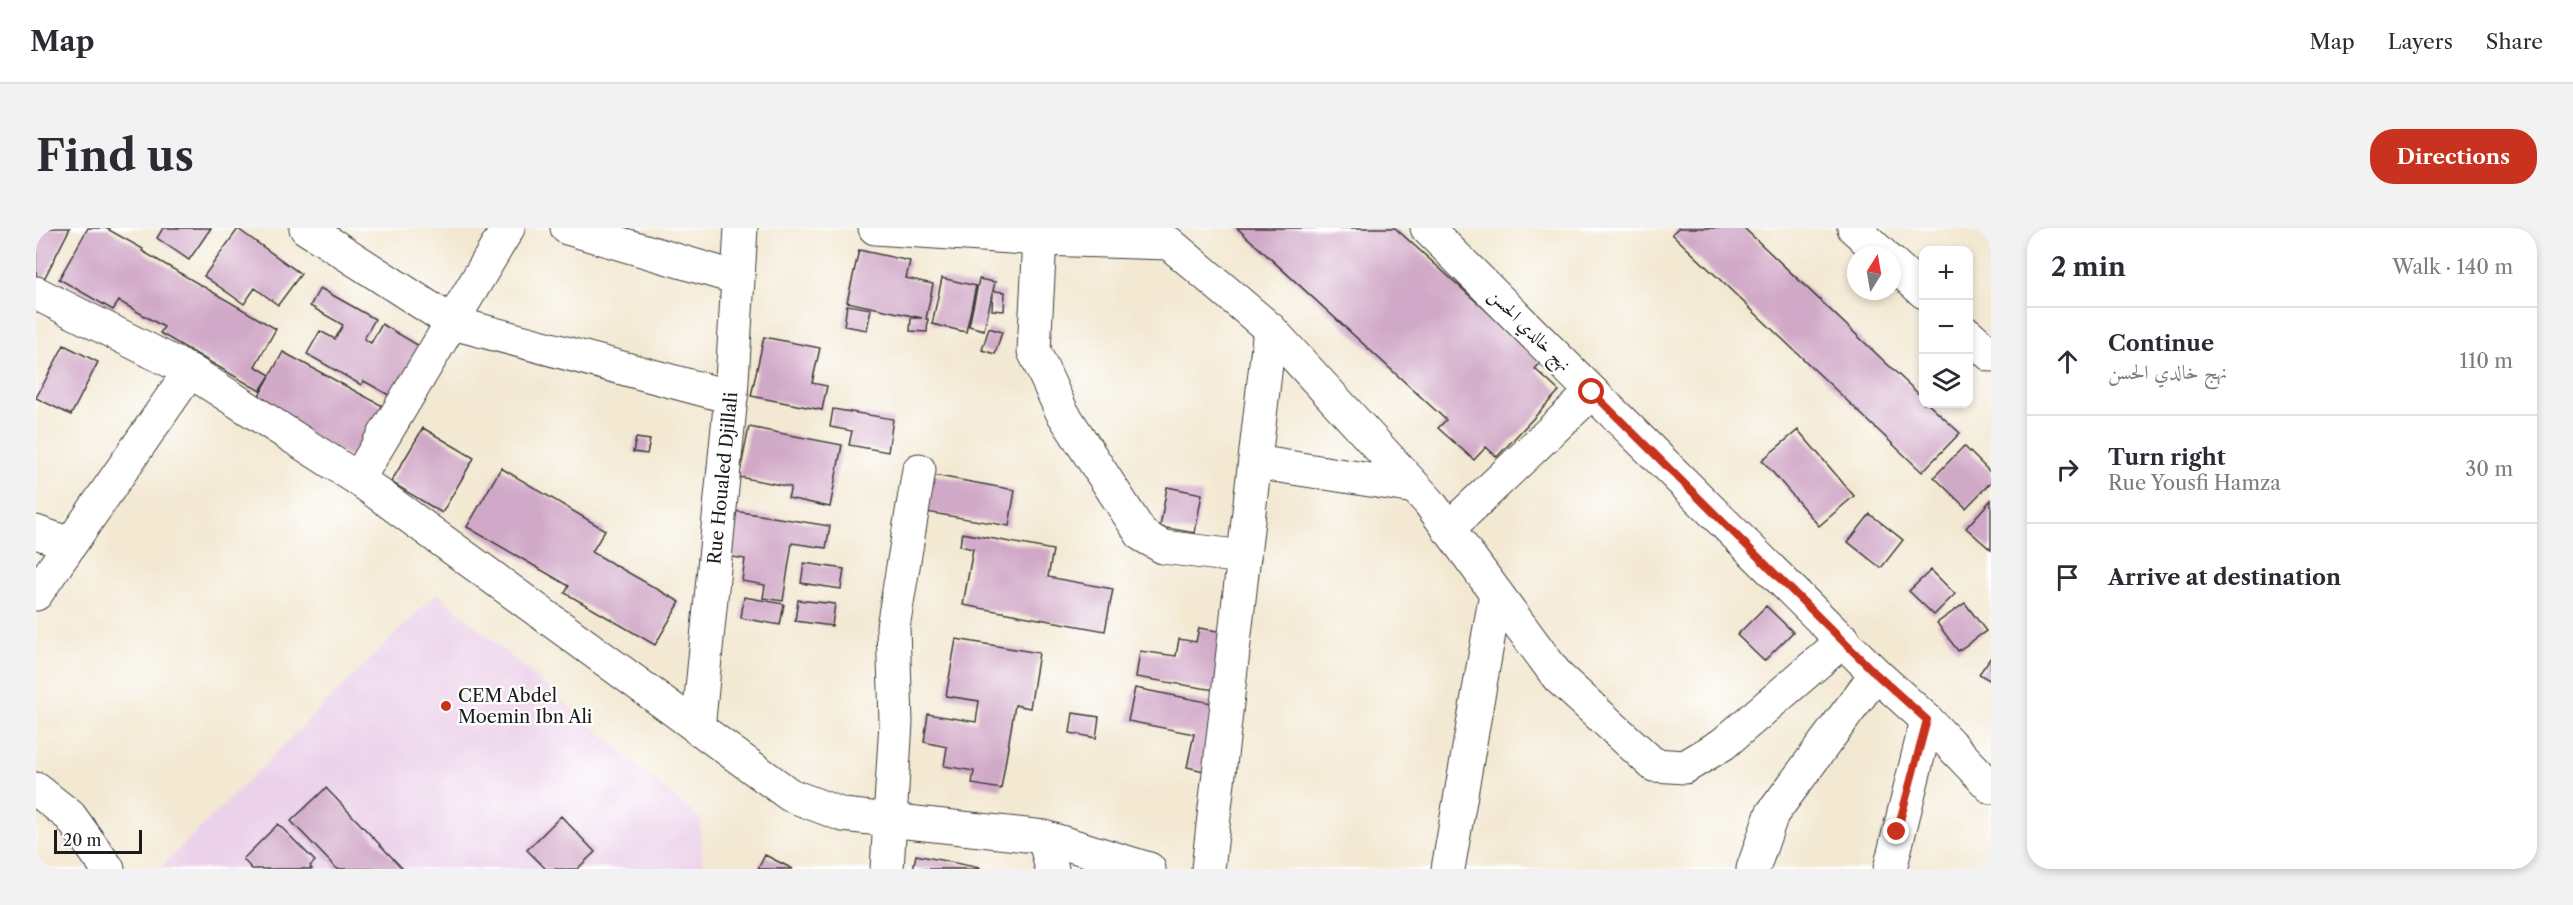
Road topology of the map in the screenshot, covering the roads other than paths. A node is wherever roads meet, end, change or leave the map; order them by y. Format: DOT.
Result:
graph roads {
  1 [pos="306,228"];
  2 [pos="508,228"];
  3 [pos="567,228"];
  4 [pos="741,228"];
  5 [pos="875,228"];
  6 [pos="1427,228"];
  7 [pos="1854,228"];
  8 [pos="1172,232"];
  9 [pos="1034,233"];
  10 [pos="1873,246"];
  11 [pos="1901,271"];
  12 [pos="737,278"];
  13 [pos="1919,288"];
  14 [pos="36,293"];
  15 [pos="453,323"];
  16 [pos="1270,329"];
  17 [pos="1973,339"];
  18 [pos="1991,355"];
  19 [pos="190,371"];
  20 [pos="1592,392"];
  21 [pos="731,397"];
  22 [pos="1255,462"];
  23 [pos="919,470"];
  24 [pos="358,479"];
  25 [pos="1415,487"];
  26 [pos="1448,529"];
  27 [pos="36,532"];
  28 [pos="70,544"];
  29 [pos="1244,557"];
  30 [pos="1496,593"];
  31 [pos="36,594"];
  32 [pos="1844,640"];
  33 [pos="1876,674"];
  34 [pos="1927,720"];
  35 [pos="698,729"];
  36 [pos="1991,788"];
  37 [pos="36,789"];
  38 [pos="891,820"];
  39 [pos="1044,837"];
  40 [pos="108,869"];
  41 [pos="887,869"];
  42 [pos="1052,869"];
  43 [pos="1149,869"];
  44 [pos="1208,869"];
  45 [pos="1448,869"];
  46 [pos="1753,869"];
  47 [pos="1890,869"];
  1 -- 15 [label="street"];
  2 -- 15 [label="street"];
  3 -- 12 [label="street"];
  4 -- 12 [label="street, Rue Houaled Djillali"];
  5 -- 9 [label="street"];
  6 -- 20 [label="street, نهج خالدي الحسن"];
  7 -- 10 [label="street"];
  8 -- 9 [label="street"];
  8 -- 16 [label="street"];
  9 -- 29 [label="street"];
  11 -- 13 [label="street"];
  12 -- 21 [label="street, Rue Houaled Djillali"];
  14 -- 19 [label="street"];
  15 -- 21 [label="street"];
  15 -- 24 [label="street"];
  16 -- 22 [label="street"];
  16 -- 25 [label="street"];
  17 -- 18 [label="street"];
  19 -- 24 [label="street"];
  19 -- 28 [label="street"];
  20 -- 26 [label="street"];
  20 -- 32 [label="street, نهج خالدي الحسن"];
  21 -- 35 [label="street, Rue Houaled Djillali"];
  22 -- 25 [label="street"];
  22 -- 29 [label="street"];
  23 -- 38 [label="street"];
  24 -- 35 [label="street"];
  25 -- 26 [label="street"];
  26 -- 30 [label="street"];
  27 -- 28 [label="street"];
  28 -- 31 [label="street"];
  29 -- 44 [label="street"];
  30 -- 32 [label="street"];
  30 -- 45 [label="street"];
  32 -- 33 [label="street, نهج خالدي الحسن"];
  33 -- 34 [label="street, نهج خالدي الحسن"];
  33 -- 46 [label="street"];
  34 -- 36 [label="street, نهج خالدي الحسن"];
  34 -- 47 [label="street"];
  35 -- 38 [label="street"];
  37 -- 40 [label="street"];
  38 -- 39 [label="street"];
  38 -- 41 [label="street"];
  39 -- 42 [label="street"];
  39 -- 43 [label="street"];
}
